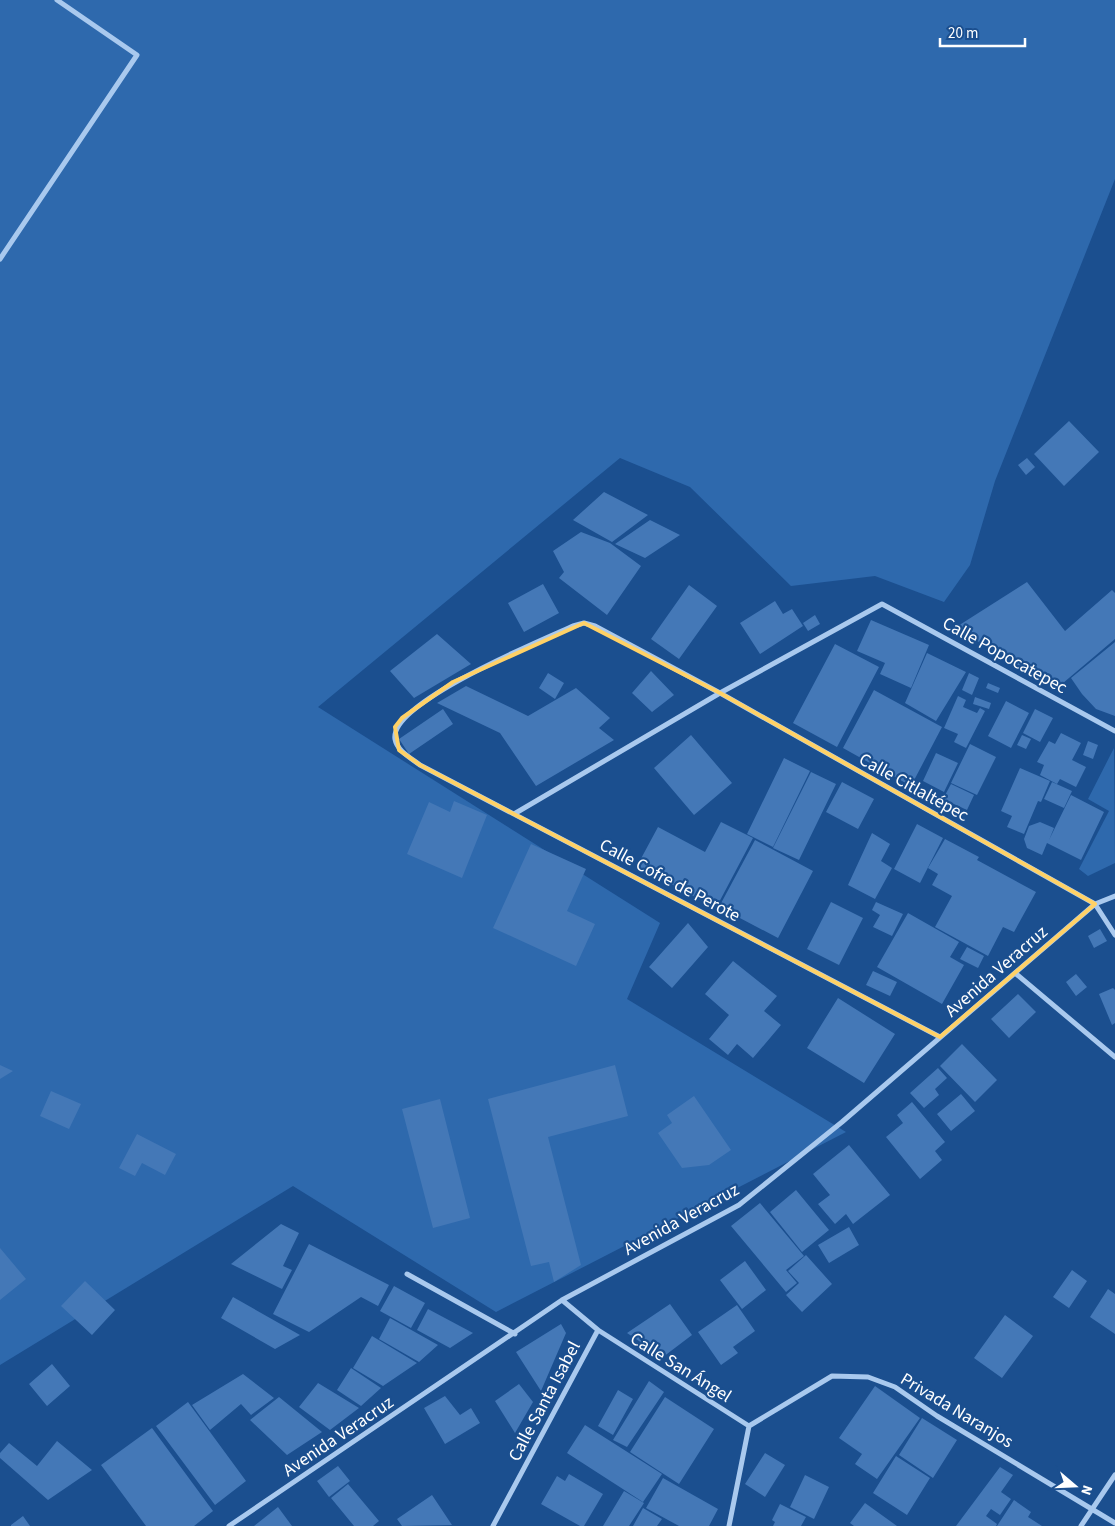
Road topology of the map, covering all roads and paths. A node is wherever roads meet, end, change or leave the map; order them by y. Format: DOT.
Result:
graph roads {
  1 [pos="57,0"];
  2 [pos="0,259"];
  3 [pos="720,693"];
  4 [pos="1115,731"];
  5 [pos="394,739"];
  6 [pos="514,814"];
  7 [pos="1115,896"];
  8 [pos="1095,904"];
  9 [pos="1115,935"];
  10 [pos="1015,973"];
  11 [pos="940,1037"];
  12 [pos="1115,1057"];
  13 [pos="407,1274"];
  14 [pos="562,1300"];
  15 [pos="598,1330"];
  16 [pos="515,1334"];
  17 [pos="749,1426"];
  18 [pos="1115,1475"];
  19 [pos="1092,1508"];
  20 [pos="732,1520"];
  21 [pos="1115,1523"];
  22 [pos="229,1526"];
  23 [pos="493,1526"];
  24 [pos="729,1526"];
  25 [pos="737,1526"];
  26 [pos="1081,1526"];
  1 -- 2 [label="street"];
  3 -- 4 [label="street, Calle Popocatepec"];
  3 -- 5 [label="street, Calle Citlaltépec"];
  3 -- 6 [label="street"];
  3 -- 8 [label="street, Calle Citlaltépec"];
  5 -- 6 [label="street, Calle Cofre de Perote"];
  6 -- 11 [label="street, Calle Cofre de Perote"];
  7 -- 8 [label="street, Avenida Veracruz"];
  8 -- 9 [label="street"];
  8 -- 10 [label="street, Avenida Veracruz"];
  10 -- 11 [label="street, Avenida Veracruz"];
  10 -- 12 [label="street"];
  11 -- 14 [label="street, Avenida Veracruz"];
  13 -- 16 [label="street"];
  14 -- 15 [label="street, Calle Santa Isabel"];
  14 -- 16 [label="street, Avenida Veracruz"];
  15 -- 17 [label="street, Calle San Ángel"];
  15 -- 23 [label="street, Calle Santa Isabel"];
  16 -- 22 [label="street, Avenida Veracruz"];
  17 -- 19 [label="street, Privada Naranjos"];
  17 -- 20 [label="street"];
  18 -- 19 [label="street"];
  19 -- 21 [label="street, Privada Naranjos"];
  19 -- 26 [label="street"];
  20 -- 24 [label="street"];
  20 -- 25 [label="street"];
}
